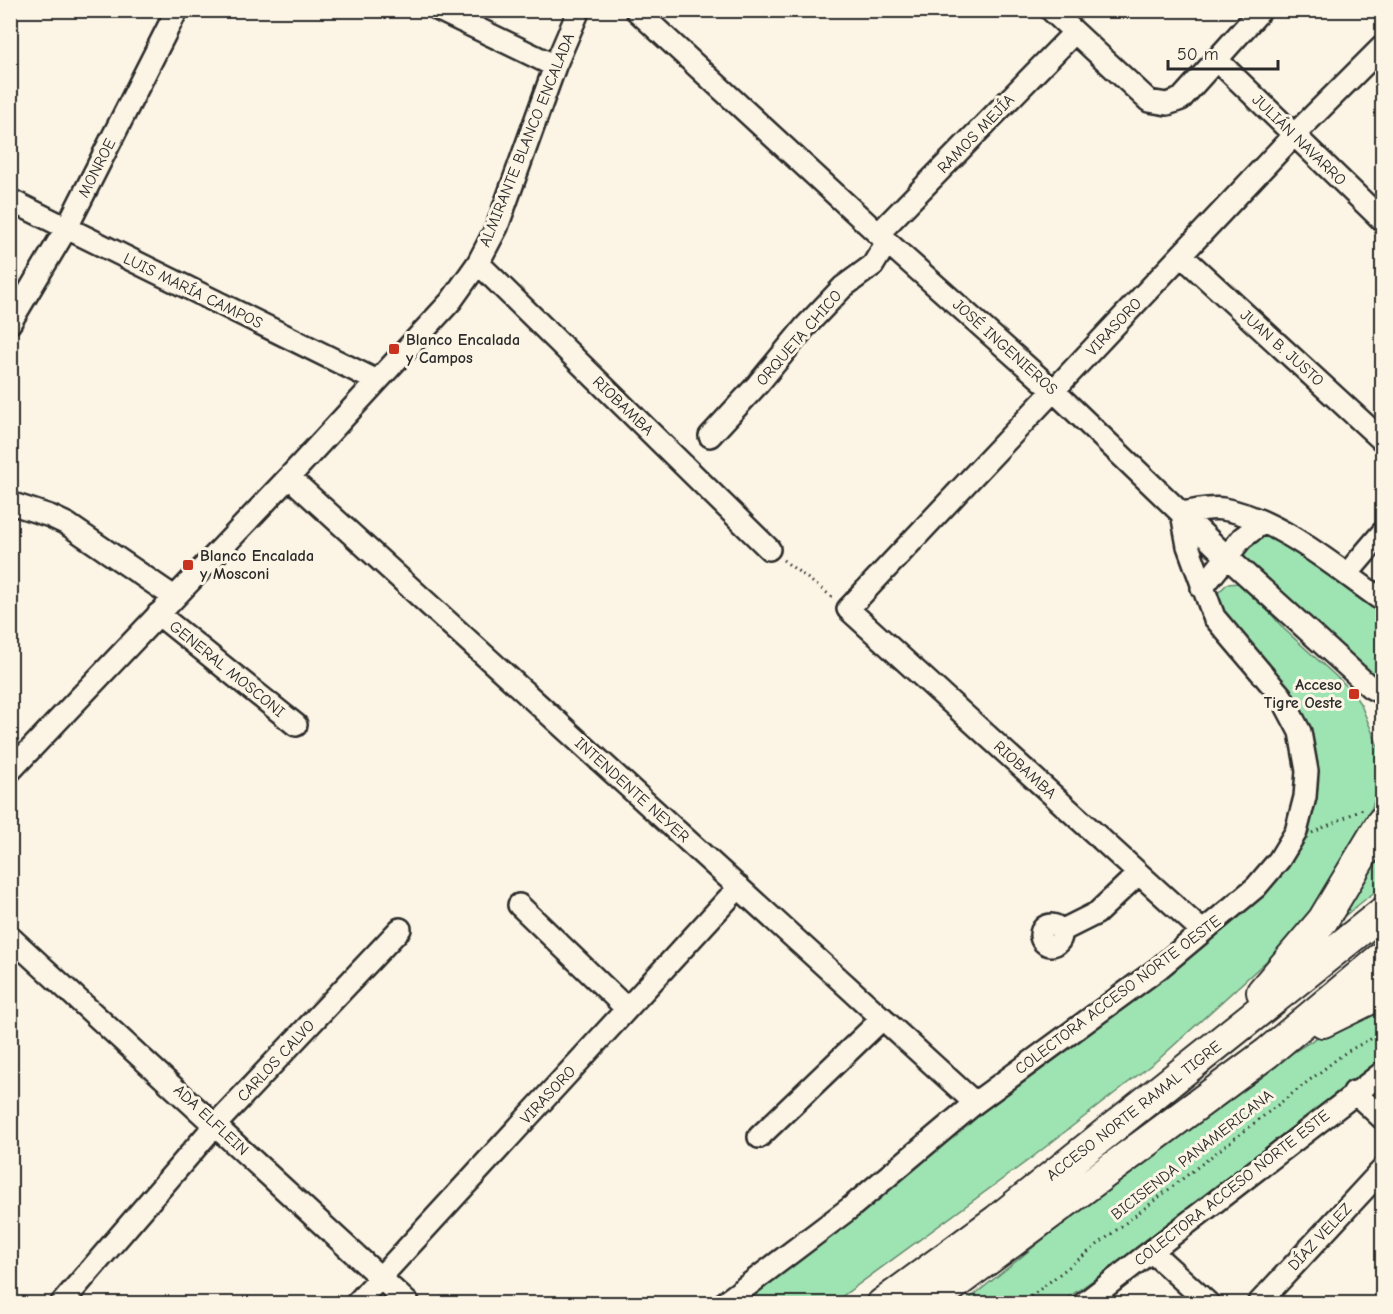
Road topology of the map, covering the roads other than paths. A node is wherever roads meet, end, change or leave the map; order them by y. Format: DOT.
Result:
graph roads {
  1 [pos="177,10"];
  2 [pos="439,10"];
  3 [pos="579,10"];
  4 [pos="636,10"];
  5 [pos="1051,10"];
  6 [pos="1261,10"];
  7 [pos="1074,33"];
  8 [pos="1383,47"];
  9 [pos="1216,59"];
  10 [pos="555,66"];
  11 [pos="1293,135"];
  12 [pos="10,200"];
  13 [pos="1383,220"];
  14 [pos="66,228"];
  15 [pos="883,238"];
  16 [pos="1181,255"];
  17 [pos="478,263"];
  18 [pos="10,323"];
  19 [pos="377,381"];
  20 [pos="1054,390"];
  21 [pos="710,436"];
  22 [pos="1383,440"];
  23 [pos="290,477"];
  24 [pos="10,503"];
  25 [pos="1182,513"];
  26 [pos="1262,523"];
  27 [pos="1383,533"];
  28 [pos="769,549"];
  29 [pos="1228,558"];
  30 [pos="1347,574"];
  31 [pos="1202,588"];
  32 [pos="174,597"];
  33 [pos="1383,600"];
  34 [pos="848,609"];
  35 [pos="158,614"];
  36 [pos="1376,690"];
  37 [pos="1383,706"];
  38 [pos="296,725"];
  39 [pos="14,763"];
  40 [pos="1376,814"];
  41 [pos="1138,874"];
  42 [pos="739,887"];
  43 [pos="519,905"];
  44 [pos="1383,913"];
  45 [pos="400,929"];
  46 [pos="1201,930"];
  47 [pos="1060,931"];
  48 [pos="10,937"];
  49 [pos="1383,957"];
  50 [pos="1383,993"];
  51 [pos="627,1009"];
  52 [pos="883,1017"];
  53 [pos="1267,1053"];
  54 [pos="1197,1062"];
  55 [pos="1383,1073"];
  56 [pos="1354,1092"];
  57 [pos="975,1103"];
  58 [pos="1383,1118"];
  59 [pos="216,1124"];
  60 [pos="759,1137"];
  61 [pos="1383,1170"];
  62 [pos="1152,1252"];
  63 [pos="380,1277"];
  64 [pos="61,1304"];
  65 [pos="356,1304"];
  66 [pos="410,1304"];
  67 [pos="723,1304"];
  68 [pos="882,1304"];
  69 [pos="928,1304"];
  70 [pos="1083,1304"];
  71 [pos="1209,1304"];
  72 [pos="1258,1304"];
  1 -- 14 [label="street, MONROE"];
  2 -- 10 [label="street"];
  3 -- 10 [label="street, ALMIRANTE BLANCO ENCALADA"];
  4 -- 15 [label="street, JOSÉ INGENIEROS"];
  5 -- 7 [label="street"];
  6 -- 9 [label="street"];
  7 -- 9 [label="street"];
  7 -- 15 [label="street, RAMOS MEJÍA"];
  8 -- 11 [label="street, VIRASORO"];
  9 -- 11 [label="street, JULIÁN NAVARRO"];
  10 -- 17 [label="street, ALMIRANTE BLANCO ENCALADA"];
  11 -- 13 [label="street, JULIÁN NAVARRO"];
  11 -- 16 [label="street, VIRASORO"];
  12 -- 14 [label="street, LUIS MARÍA CAMPOS"];
  14 -- 18 [label="street, MONROE"];
  14 -- 19 [label="street, LUIS MARÍA CAMPOS"];
  15 -- 20 [label="street, JOSÉ INGENIEROS"];
  15 -- 21 [label="street, ORQUETA CHICO"];
  16 -- 20 [label="street, VIRASORO"];
  16 -- 22 [label="street, JUAN B. JUSTO"];
  17 -- 19 [label="street, ALMIRANTE BLANCO ENCALADA"];
  17 -- 28 [label="street, RIOBAMBA"];
  19 -- 23 [label="street, ALMIRANTE BLANCO ENCALADA"];
  20 -- 25 [label="street, JOSÉ INGENIEROS"];
  20 -- 34 [label="street, VIRASORO"];
  23 -- 32 [label="street, ALMIRANTE BLANCO ENCALADA"];
  23 -- 42 [label="street, INTENDENTE NEYER"];
  24 -- 32 [label="street"];
  25 -- 26 [label="street"];
  25 -- 29 [label="street, JOSÉ INGENIEROS"];
  25 -- 31 [label="street, COLECTORA ACCESO NORTE OESTE"];
  26 -- 29 [label="street"];
  26 -- 30 [label="street"];
  27 -- 30 [label="street"];
  29 -- 31 [label="street"];
  29 -- 36 [label="street, JOSÉ INGENIEROS"];
  30 -- 33 [label="street"];
  31 -- 46 [label="street, COLECTORA ACCESO NORTE OESTE"];
  32 -- 35 [label="street, ALMIRANTE BLANCO ENCALADA"];
  34 -- 41 [label="street, RIOBAMBA"];
  35 -- 38 [label="street, GENERAL MOSCONI"];
  35 -- 39 [label="street, ALMIRANTE BLANCO ENCALADA"];
  36 -- 37 [label="street, JOSÉ INGENIEROS"];
  40 -- 54 [label="highway"];
  41 -- 46 [label="street, RIOBAMBA"];
  41 -- 47 [label="street"];
  42 -- 51 [label="street, VIRASORO"];
  42 -- 52 [label="street, INTENDENTE NEYER"];
  43 -- 51 [label="street"];
  44 -- 54 [label="highway, ACCESO NORTE RAMAL TIGRE"];
  45 -- 59 [label="street, CARLOS CALVO"];
  46 -- 57 [label="street, COLECTORA ACCESO NORTE OESTE"];
  48 -- 59 [label="street, ADA ELFLEIN"];
  49 -- 53 [label="highway, ACCESO NORTE RAMAL TIGRE"];
  50 -- 53 [label="highway"];
  51 -- 63 [label="street, VIRASORO"];
  52 -- 57 [label="street, INTENDENTE NEYER"];
  52 -- 60 [label="street"];
  53 -- 69 [label="highway, ACCESO NORTE RAMAL TIGRE"];
  54 -- 68 [label="highway, ACCESO NORTE RAMAL TIGRE"];
  55 -- 56 [label="street, COLECTORA ACCESO NORTE ESTE"];
  56 -- 58 [label="street"];
  56 -- 62 [label="street, COLECTORA ACCESO NORTE ESTE"];
  57 -- 67 [label="street, COLECTORA ACCESO NORTE OESTE"];
  59 -- 63 [label="street, ADA ELFLEIN"];
  59 -- 64 [label="street, CARLOS CALVO"];
  61 -- 72 [label="street, DÍAZ VELEZ"];
  62 -- 70 [label="street, COLECTORA ACCESO NORTE ESTE"];
  62 -- 71 [label="street"];
  63 -- 65 [label="street, VIRASORO"];
  63 -- 66 [label="street, ADA ELFLEIN"];
}
